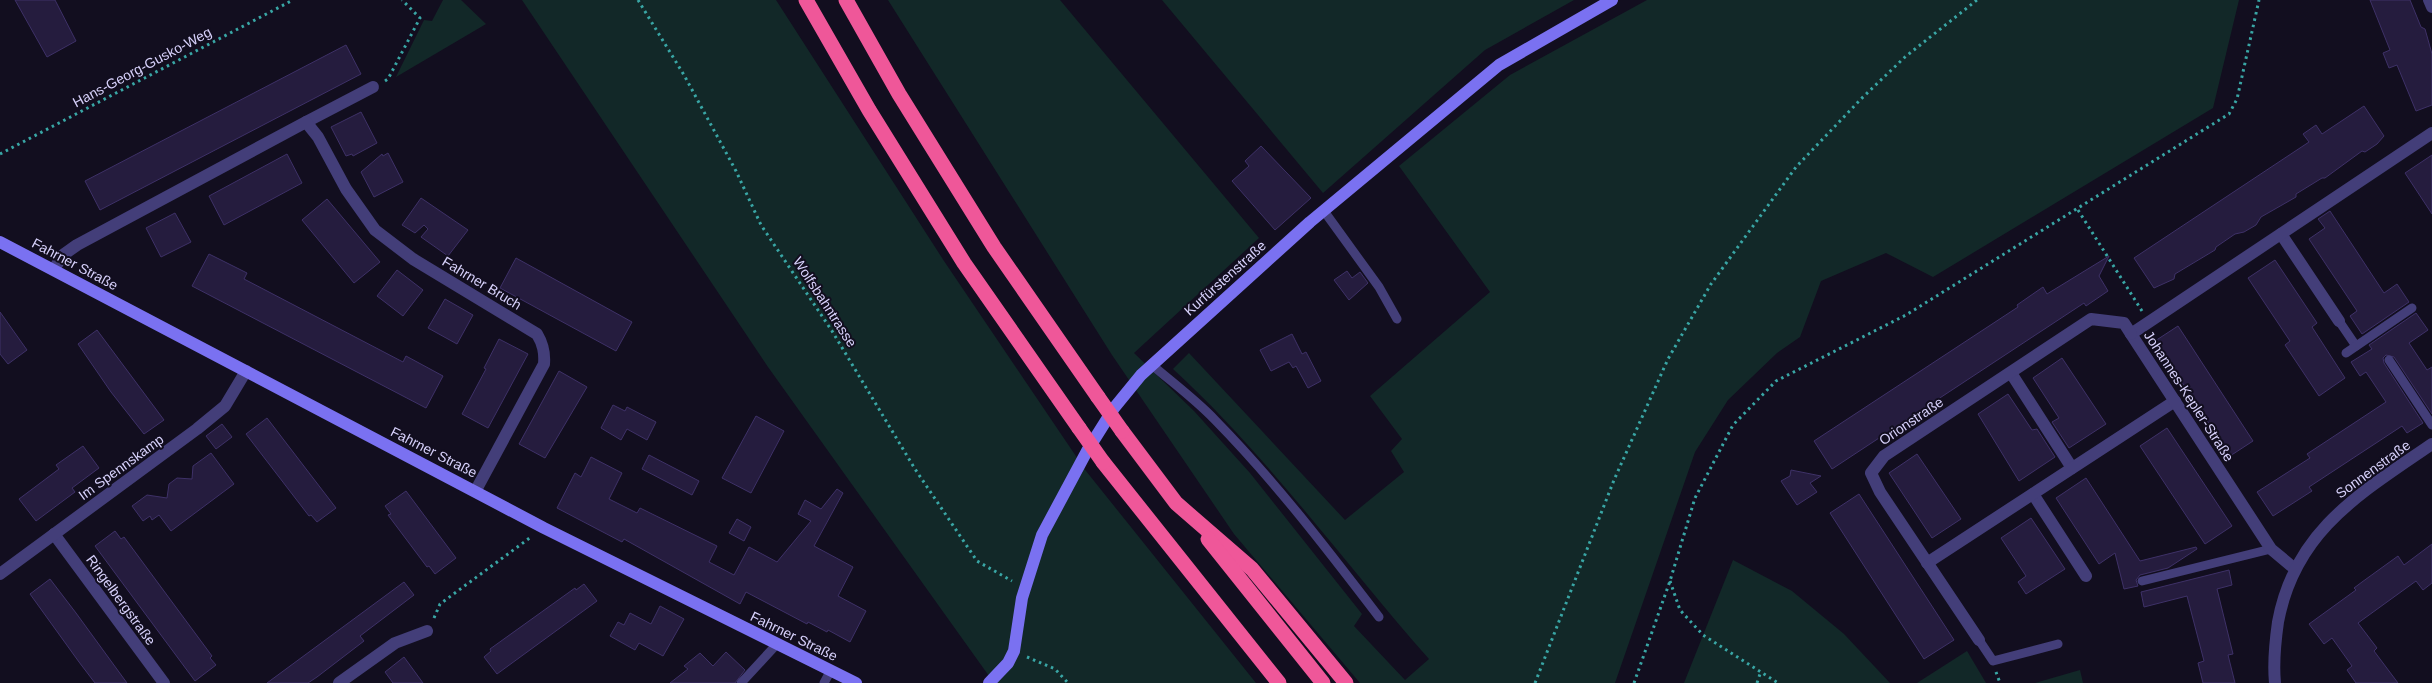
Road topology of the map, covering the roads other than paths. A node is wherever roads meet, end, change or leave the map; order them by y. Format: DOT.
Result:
graph roads {
  1 [pos="806,0"];
  2 [pos="846,0"];
  3 [pos="1612,0"];
  4 [pos="2429,0"];
  5 [pos="2432,6"];
  6 [pos="373,87"];
  7 [pos="306,122"];
  8 [pos="2432,133"];
  9 [pos="1324,211"];
  10 [pos="2280,234"];
  11 [pos="0,242"];
  12 [pos="54,269"];
  13 [pos="2412,308"];
  14 [pos="1397,319"];
  15 [pos="2339,321"];
  16 [pos="2131,334"];
  17 [pos="2356,346"];
  18 [pos="2346,352"];
  19 [pos="2389,360"];
  20 [pos="1152,365"];
  21 [pos="246,371"];
  22 [pos="2010,373"];
  23 [pos="2175,401"];
  24 [pos="2432,425"];
  25 [pos="2432,444"];
  26 [pos="2072,468"];
  27 [pos="476,490"];
  28 [pos="2033,494"];
  29 [pos="1183,509"];
  30 [pos="54,534"];
  31 [pos="2270,549"];
  32 [pos="1927,563"];
  33 [pos="2295,568"];
  34 [pos="0,574"];
  35 [pos="2086,576"];
  36 [pos="2142,581"];
  37 [pos="1379,617"];
  38 [pos="427,631"];
  39 [pos="1979,640"];
  40 [pos="777,644"];
  41 [pos="2058,644"];
  42 [pos="831,670"];
  43 [pos="164,683"];
  44 [pos="340,683"];
  45 [pos="741,683"];
  46 [pos="824,683"];
  47 [pos="856,683"];
  48 [pos="990,683"];
  49 [pos="1279,683"];
  50 [pos="1323,683"];
  51 [pos="1346,683"];
  52 [pos="2275,683"];
  1 -- 49 [label="highway, bridge"];
  2 -- 29 [label="highway, bridge"];
  3 -- 9 [label="street, Kurfürstenstraße"];
  4 -- 5 [label="street"];
  6 -- 7 [label="street"];
  7 -- 12 [label="street"];
  7 -- 27 [label="street, Fahrner Bruch"];
  8 -- 10 [label="street, Johannes-Kepler-Straße"];
  9 -- 14 [label="lane"];
  9 -- 20 [label="street, Kurfürstenstraße"];
  10 -- 15 [label="street"];
  10 -- 16 [label="street, Johannes-Kepler-Straße"];
  11 -- 12 [label="street, Fahrner Straße"];
  12 -- 21 [label="street, Fahrner Straße"];
  13 -- 17 [label="lane"];
  15 -- 17 [label="lane"];
  16 -- 22 [label="street, Orionstraße"];
  16 -- 23 [label="street, Johannes-Kepler-Straße"];
  17 -- 18 [label="lane"];
  19 -- 24 [label="lane"];
  20 -- 37 [label="lane"];
  20 -- 48 [label="street, Kurfürstenstraße"];
  21 -- 27 [label="street, Fahrner Straße"];
  21 -- 30 [label="street, Im Spennskamp"];
  22 -- 26 [label="street"];
  22 -- 32 [label="street, Orionstraße"];
  23 -- 26 [label="street"];
  23 -- 31 [label="street, Johannes-Kepler-Straße"];
  25 -- 33 [label="street, Sonnenstraße"];
  26 -- 28 [label="street"];
  27 -- 40 [label="street, Fahrner Straße"];
  28 -- 32 [label="street"];
  28 -- 35 [label="street"];
  29 -- 50 [label="highway"];
  29 -- 51 [label="highway"];
  30 -- 34 [label="street, Im Spennskamp"];
  30 -- 43 [label="street, Ringelbergstraße"];
  31 -- 33 [label="street, Johannes-Kepler-Straße"];
  31 -- 36 [label="lane"];
  32 -- 39 [label="street, Orionstraße"];
  33 -- 52 [label="street, Sonnenstraße"];
  38 -- 44 [label="street"];
  39 -- 41 [label="lane"];
  40 -- 42 [label="street, Fahrner Straße"];
  40 -- 45 [label="lane"];
  42 -- 46 [label="lane"];
  42 -- 47 [label="street, Fahrner Straße"];
}
